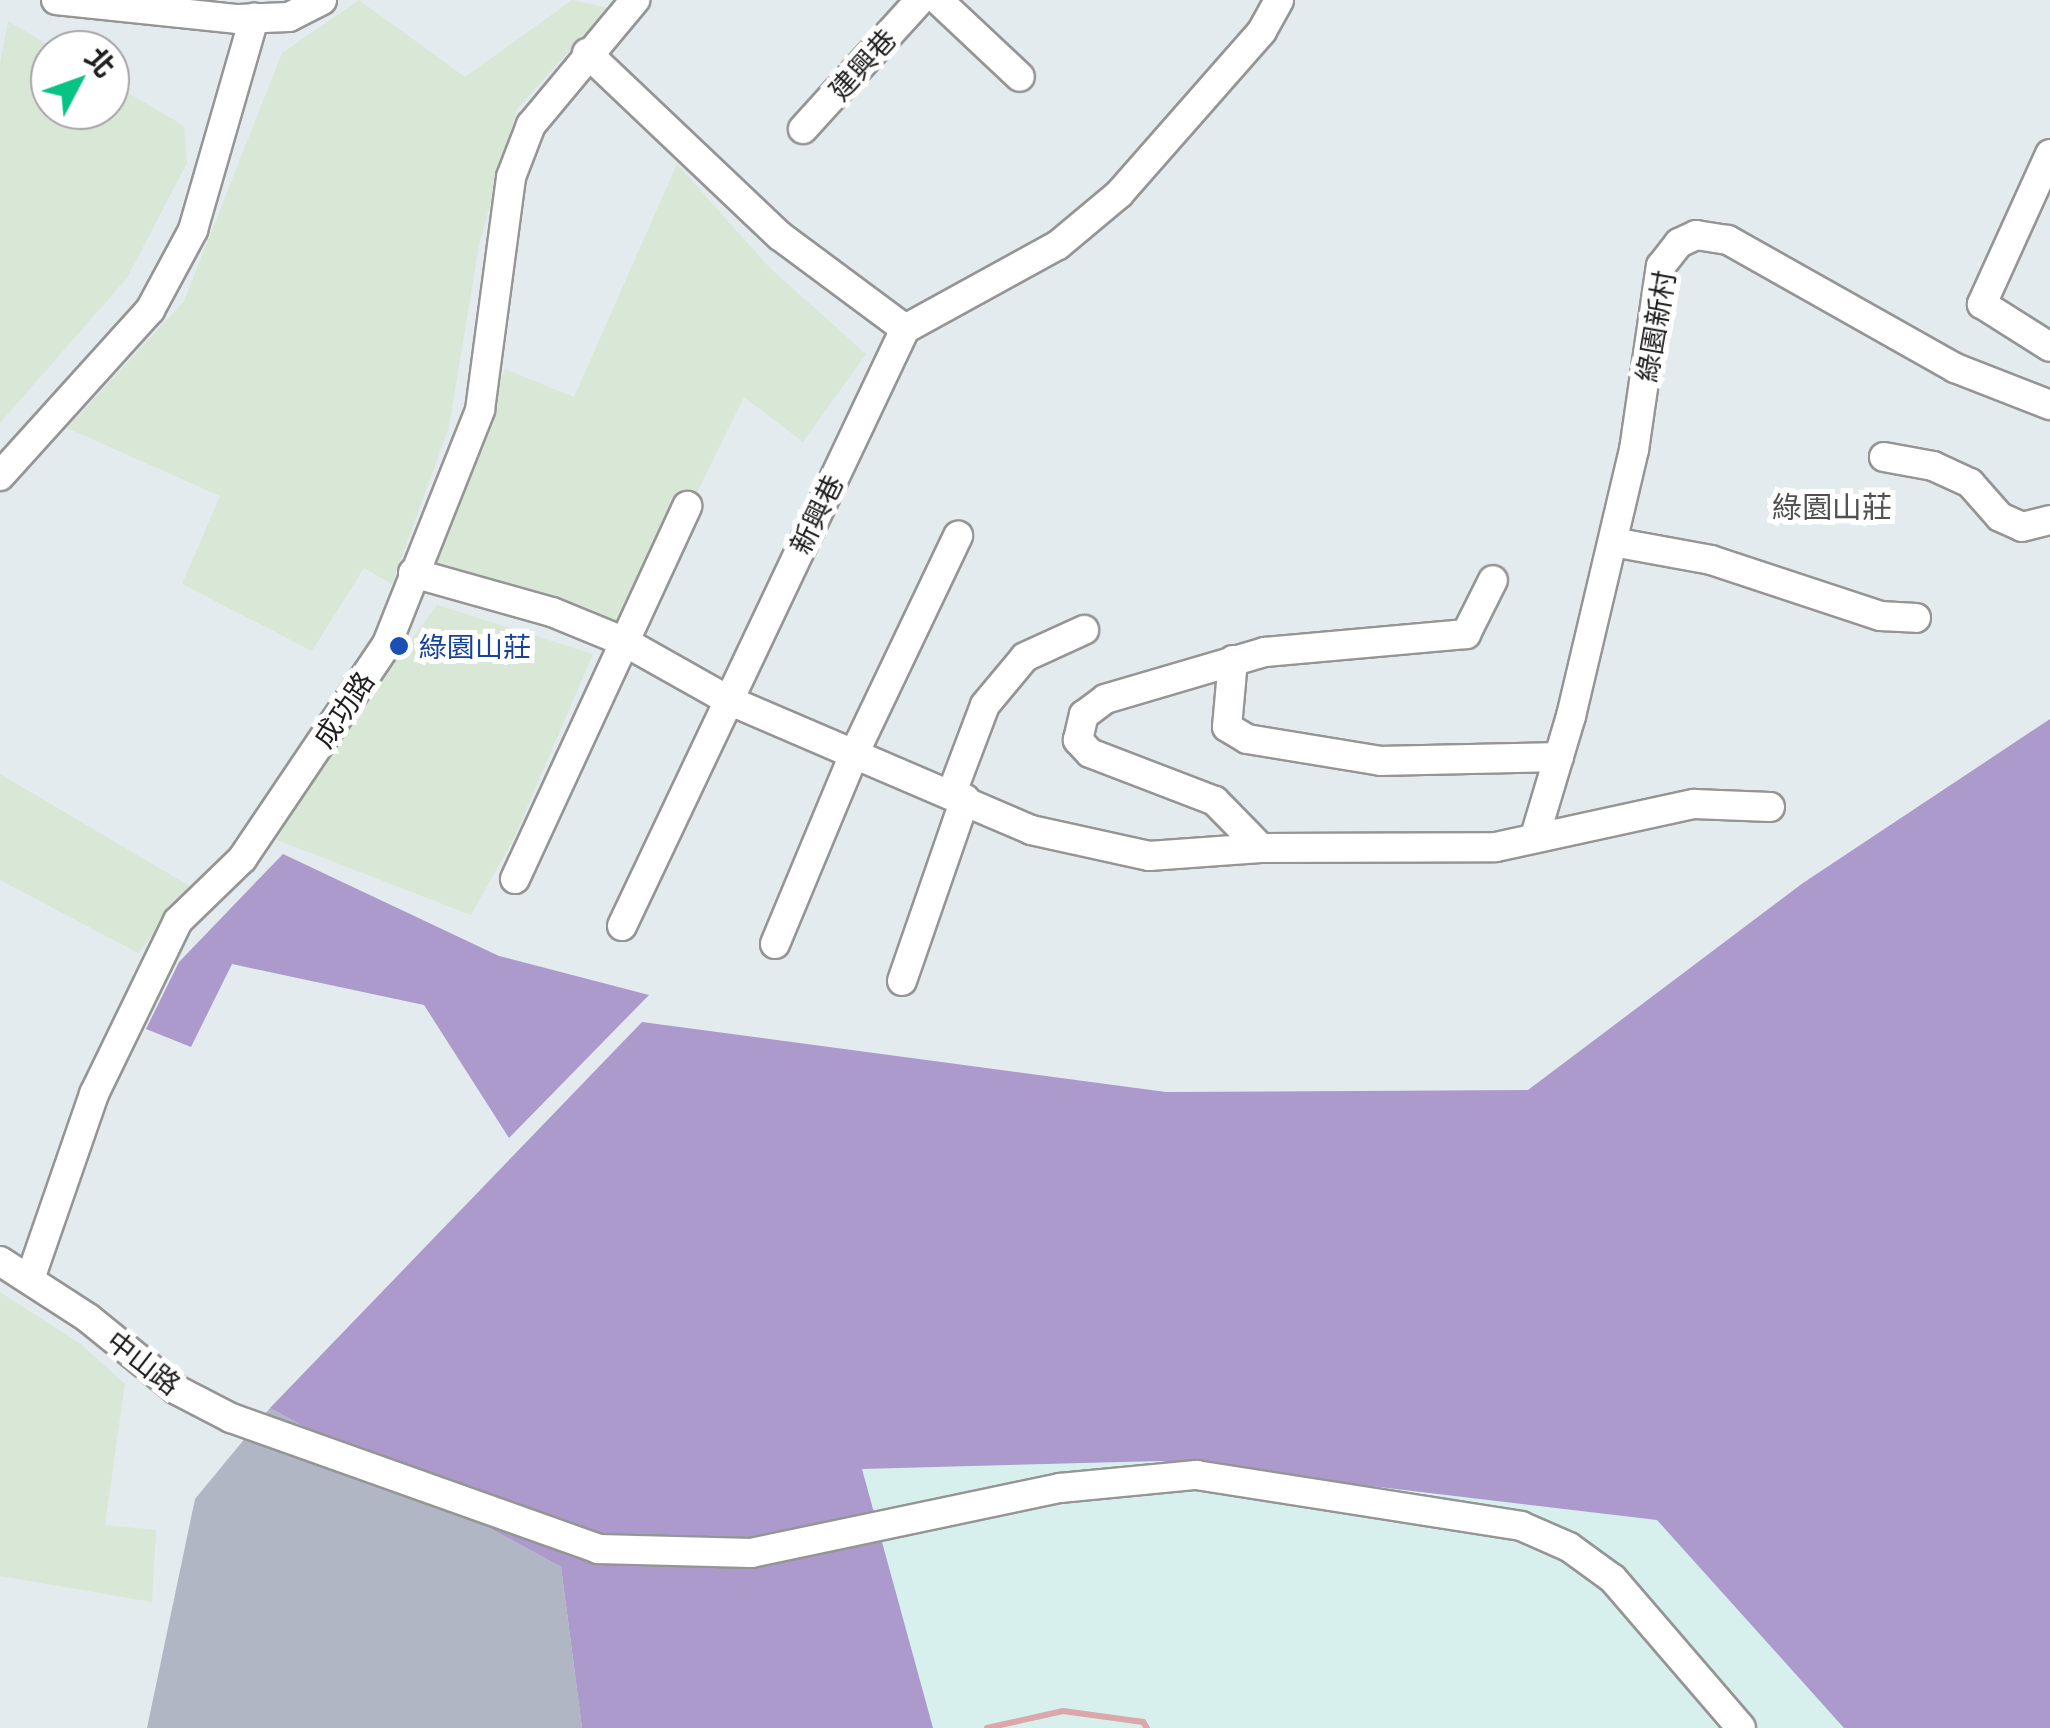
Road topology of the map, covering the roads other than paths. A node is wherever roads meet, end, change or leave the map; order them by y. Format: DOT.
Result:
graph roads {
  1 [pos="56,0"];
  2 [pos="322,0"];
  3 [pos="920,0"];
  4 [pos="938,0"];
  5 [pos="1279,0"];
  6 [pos="630,1"];
  7 [pos="254,18"];
  8 [pos="587,53"];
  9 [pos="1020,77"];
  10 [pos="804,129"];
  11 [pos="2050,154"];
  12 [pos="905,329"];
  13 [pos="2050,347"];
  14 [pos="2050,405"];
  15 [pos="1884,456"];
  16 [pos="0,476"];
  17 [pos="687,506"];
  18 [pos="2050,520"];
  19 [pos="958,536"];
  20 [pos="1613,542"];
  21 [pos="413,573"];
  22 [pos="1492,580"];
  23 [pos="1916,618"];
  24 [pos="1084,630"];
  25 [pos="625,642"];
  26 [pos="1233,660"];
  27 [pos="728,700"];
  28 [pos="854,754"];
  29 [pos="1559,757"];
  30 [pos="958,798"];
  31 [pos="1770,807"];
  32 [pos="1534,836"];
  33 [pos="1260,848"];
  34 [pos="515,879"];
  35 [pos="622,926"];
  36 [pos="776,944"];
  37 [pos="902,982"];
  38 [pos="0,1261"];
  39 [pos="30,1279"];
  40 [pos="1741,1728"];
  1 -- 7 [label="street"];
  2 -- 7 [label="street"];
  3 -- 10 [label="street, 建興巷"];
  4 -- 9 [label="street"];
  5 -- 12 [label="street"];
  6 -- 8 [label="street, 成功路"];
  7 -- 16 [label="street"];
  8 -- 12 [label="street"];
  8 -- 21 [label="street, 成功路"];
  11 -- 13 [label="street"];
  12 -- 27 [label="street, 新興巷"];
  14 -- 20 [label="street, 綠園新村"];
  15 -- 18 [label="street"];
  17 -- 25 [label="street"];
  19 -- 28 [label="street"];
  20 -- 23 [label="street"];
  20 -- 29 [label="street, 綠園新村"];
  21 -- 25 [label="street"];
  21 -- 39 [label="street, 成功路"];
  22 -- 26 [label="street"];
  24 -- 30 [label="street"];
  25 -- 27 [label="street"];
  25 -- 34 [label="street"];
  26 -- 29 [label="street"];
  26 -- 33 [label="street"];
  27 -- 28 [label="street"];
  27 -- 35 [label="street, 新興巷"];
  28 -- 30 [label="street"];
  28 -- 36 [label="street"];
  29 -- 32 [label="street, 綠園新村"];
  30 -- 33 [label="street"];
  30 -- 37 [label="street"];
  31 -- 32 [label="street"];
  32 -- 33 [label="street"];
  38 -- 39 [label="street, 中山路"];
  39 -- 40 [label="street, 中山路"];
}
